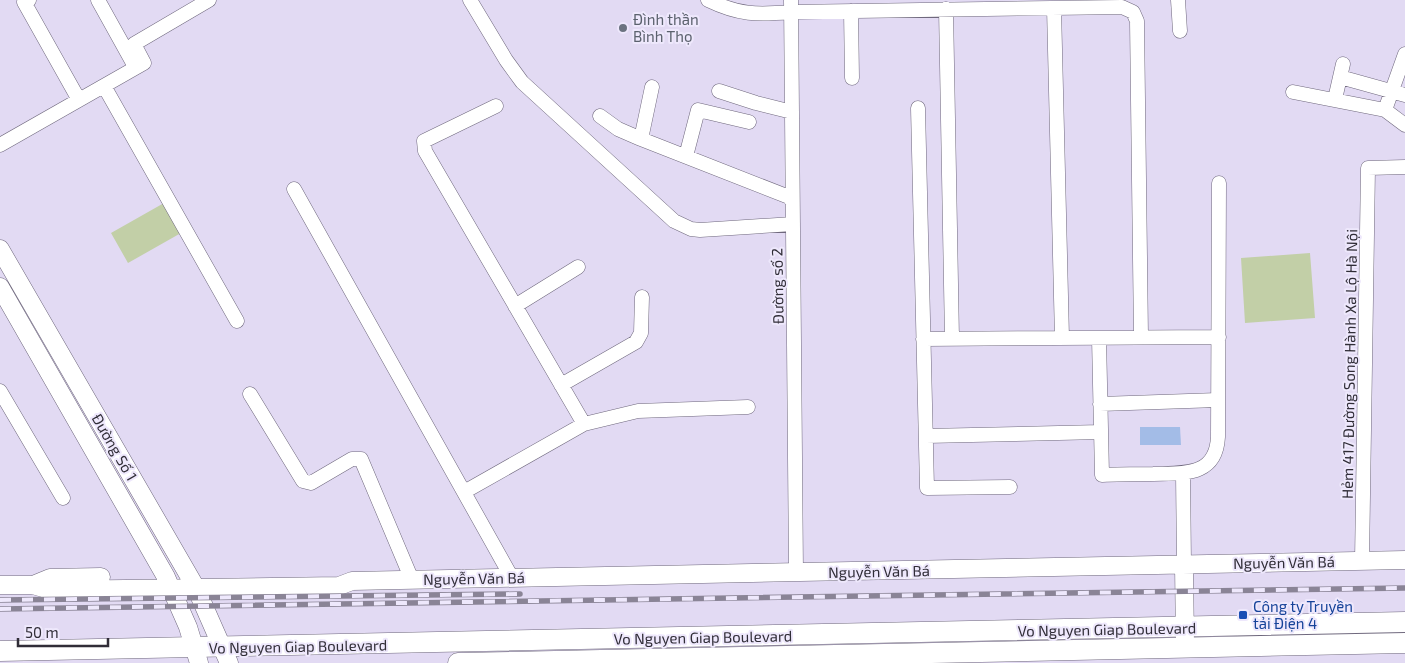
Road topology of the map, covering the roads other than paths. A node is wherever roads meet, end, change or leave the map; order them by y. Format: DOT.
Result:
graph roads {
  1 [pos="29,0"];
  2 [pos="98,0"];
  3 [pos="209,0"];
  4 [pos="470,0"];
  5 [pos="708,0"];
  6 [pos="1178,0"];
  7 [pos="791,6"];
  8 [pos="1054,8"];
  9 [pos="946,10"];
  10 [pos="851,11"];
  11 [pos="1180,31"];
  12 [pos="1405,54"];
  13 [pos="136,68"];
  14 [pos="852,78"];
  15 [pos="104,86"];
  16 [pos="652,87"];
  17 [pos="719,91"];
  18 [pos="1293,92"];
  19 [pos="1398,92"];
  20 [pos="1335,99"];
  21 [pos="79,100"];
  22 [pos="496,106"];
  23 [pos="918,108"];
  24 [pos="1385,110"];
  25 [pos="792,112"];
  26 [pos="600,116"];
  27 [pos="749,122"];
  28 [pos="1405,125"];
  29 [pos="641,139"];
  30 [pos="0,145"];
  31 [pos="686,156"];
  32 [pos="1405,166"];
  33 [pos="1220,183"];
  34 [pos="294,189"];
  35 [pos="792,201"];
  36 [pos="793,224"];
  37 [pos="0,249"];
  38 [pos="578,267"];
  39 [pos="0,287"];
  40 [pos="642,297"];
  41 [pos="515,306"];
  42 [pos="236,321"];
  43 [pos="1141,337"];
  44 [pos="1218,337"];
  45 [pos="1062,338"];
  46 [pos="1098,338"];
  47 [pos="923,339"];
  48 [pos="952,339"];
  49 [pos="561,385"];
  50 [pos="0,391"];
  51 [pos="250,394"];
  52 [pos="1218,400"];
  53 [pos="1100,404"];
  54 [pos="748,407"];
  55 [pos="584,424"];
  56 [pos="1101,432"];
  57 [pos="926,436"];
  58 [pos="1183,473"];
  59 [pos="1010,486"];
  60 [pos="464,492"];
  61 [pos="63,498"];
  62 [pos="1405,560"];
  63 [pos="1362,561"];
  64 [pos="1184,564"];
  65 [pos="796,572"];
  66 [pos="512,578"];
  67 [pos="412,580"];
  68 [pos="169,582"];
  69 [pos="193,582"];
  70 [pos="0,585"];
  71 [pos="1405,622"];
  72 [pos="1185,627"];
  73 [pos="1405,643"];
  74 [pos="1185,647"];
  75 [pos="0,651"];
  76 [pos="197,655"];
  77 [pos="226,655"];
  78 [pos="458,663"];
  1 -- 21 [label="street"];
  2 -- 13 [label="street"];
  3 -- 13 [label="street"];
  4 -- 36 [label="street"];
  5 -- 7 [label="street"];
  6 -- 11 [label="street"];
  7 -- 10 [label="street"];
  7 -- 25 [label="street, Đường số 2"];
  8 -- 9 [label="street"];
  8 -- 43 [label="street"];
  8 -- 45 [label="street"];
  9 -- 10 [label="street"];
  9 -- 48 [label="street"];
  10 -- 14 [label="street"];
  12 -- 19 [label="street"];
  13 -- 15 [label="street"];
  15 -- 21 [label="street"];
  15 -- 42 [label="street"];
  16 -- 29 [label="street"];
  17 -- 25 [label="street"];
  18 -- 20 [label="street"];
  19 -- 20 [label="street"];
  19 -- 24 [label="street"];
  20 -- 24 [label="street"];
  21 -- 30 [label="street"];
  22 -- 41 [label="street"];
  23 -- 47 [label="street"];
  24 -- 28 [label="street"];
  25 -- 35 [label="street, Đường số 2"];
  26 -- 29 [label="street"];
  27 -- 31 [label="street"];
  29 -- 31 [label="street"];
  31 -- 35 [label="street"];
  32 -- 63 [label="street, Hẻm 417 Đường Song Hành Xa Lộ Hà Nội"];
  33 -- 44 [label="street"];
  34 -- 60 [label="street"];
  35 -- 36 [label="street, Đường số 2"];
  36 -- 65 [label="street, Đường số 2"];
  37 -- 69 [label="main road, Đường Số 1"];
  38 -- 41 [label="street"];
  39 -- 68 [label="main road, Đường Số 1"];
  40 -- 49 [label="street"];
  41 -- 49 [label="street"];
  43 -- 44 [label="street"];
  43 -- 46 [label="street"];
  44 -- 52 [label="street"];
  45 -- 46 [label="street"];
  45 -- 48 [label="street"];
  46 -- 53 [label="street"];
  47 -- 48 [label="street"];
  47 -- 57 [label="street"];
  49 -- 55 [label="street"];
  50 -- 61 [label="street"];
  51 -- 67 [label="street"];
  52 -- 53 [label="street"];
  52 -- 58 [label="street"];
  53 -- 56 [label="street"];
  54 -- 55 [label="street"];
  55 -- 60 [label="street"];
  56 -- 57 [label="street"];
  56 -- 58 [label="street"];
  57 -- 59 [label="street"];
  58 -- 64 [label="street"];
  60 -- 66 [label="street"];
  62 -- 63 [label="main road, Nguyễn Văn Bá"];
  63 -- 64 [label="main road, Nguyễn Văn Bá"];
  64 -- 65 [label="main road, Nguyễn Văn Bá"];
  64 -- 72 [label="main road"];
  65 -- 66 [label="main road, Nguyễn Văn Bá"];
  66 -- 67 [label="main road, Nguyễn Văn Bá"];
  67 -- 69 [label="main road, Nguyễn Văn Bá"];
  68 -- 69 [label="main road, Nguyễn Văn Bá"];
  68 -- 70 [label="main road, Nguyễn Văn Bá"];
  68 -- 76 [label="main road, Đường Số 1"];
  69 -- 77 [label="main road, Đường Số 1"];
  71 -- 72 [label="highway, Vo Nguyen Giap Boulevard"];
  72 -- 74 [label="main road"];
  72 -- 77 [label="highway, Vo Nguyen Giap Boulevard"];
  73 -- 74 [label="highway, Vo Nguyen Giap Boulevard"];
  74 -- 78 [label="highway, Vo Nguyen Giap Boulevard"];
  75 -- 76 [label="highway, Vo Nguyen Giap Boulevard"];
  76 -- 77 [label="highway, Vo Nguyen Giap Boulevard"];
}
